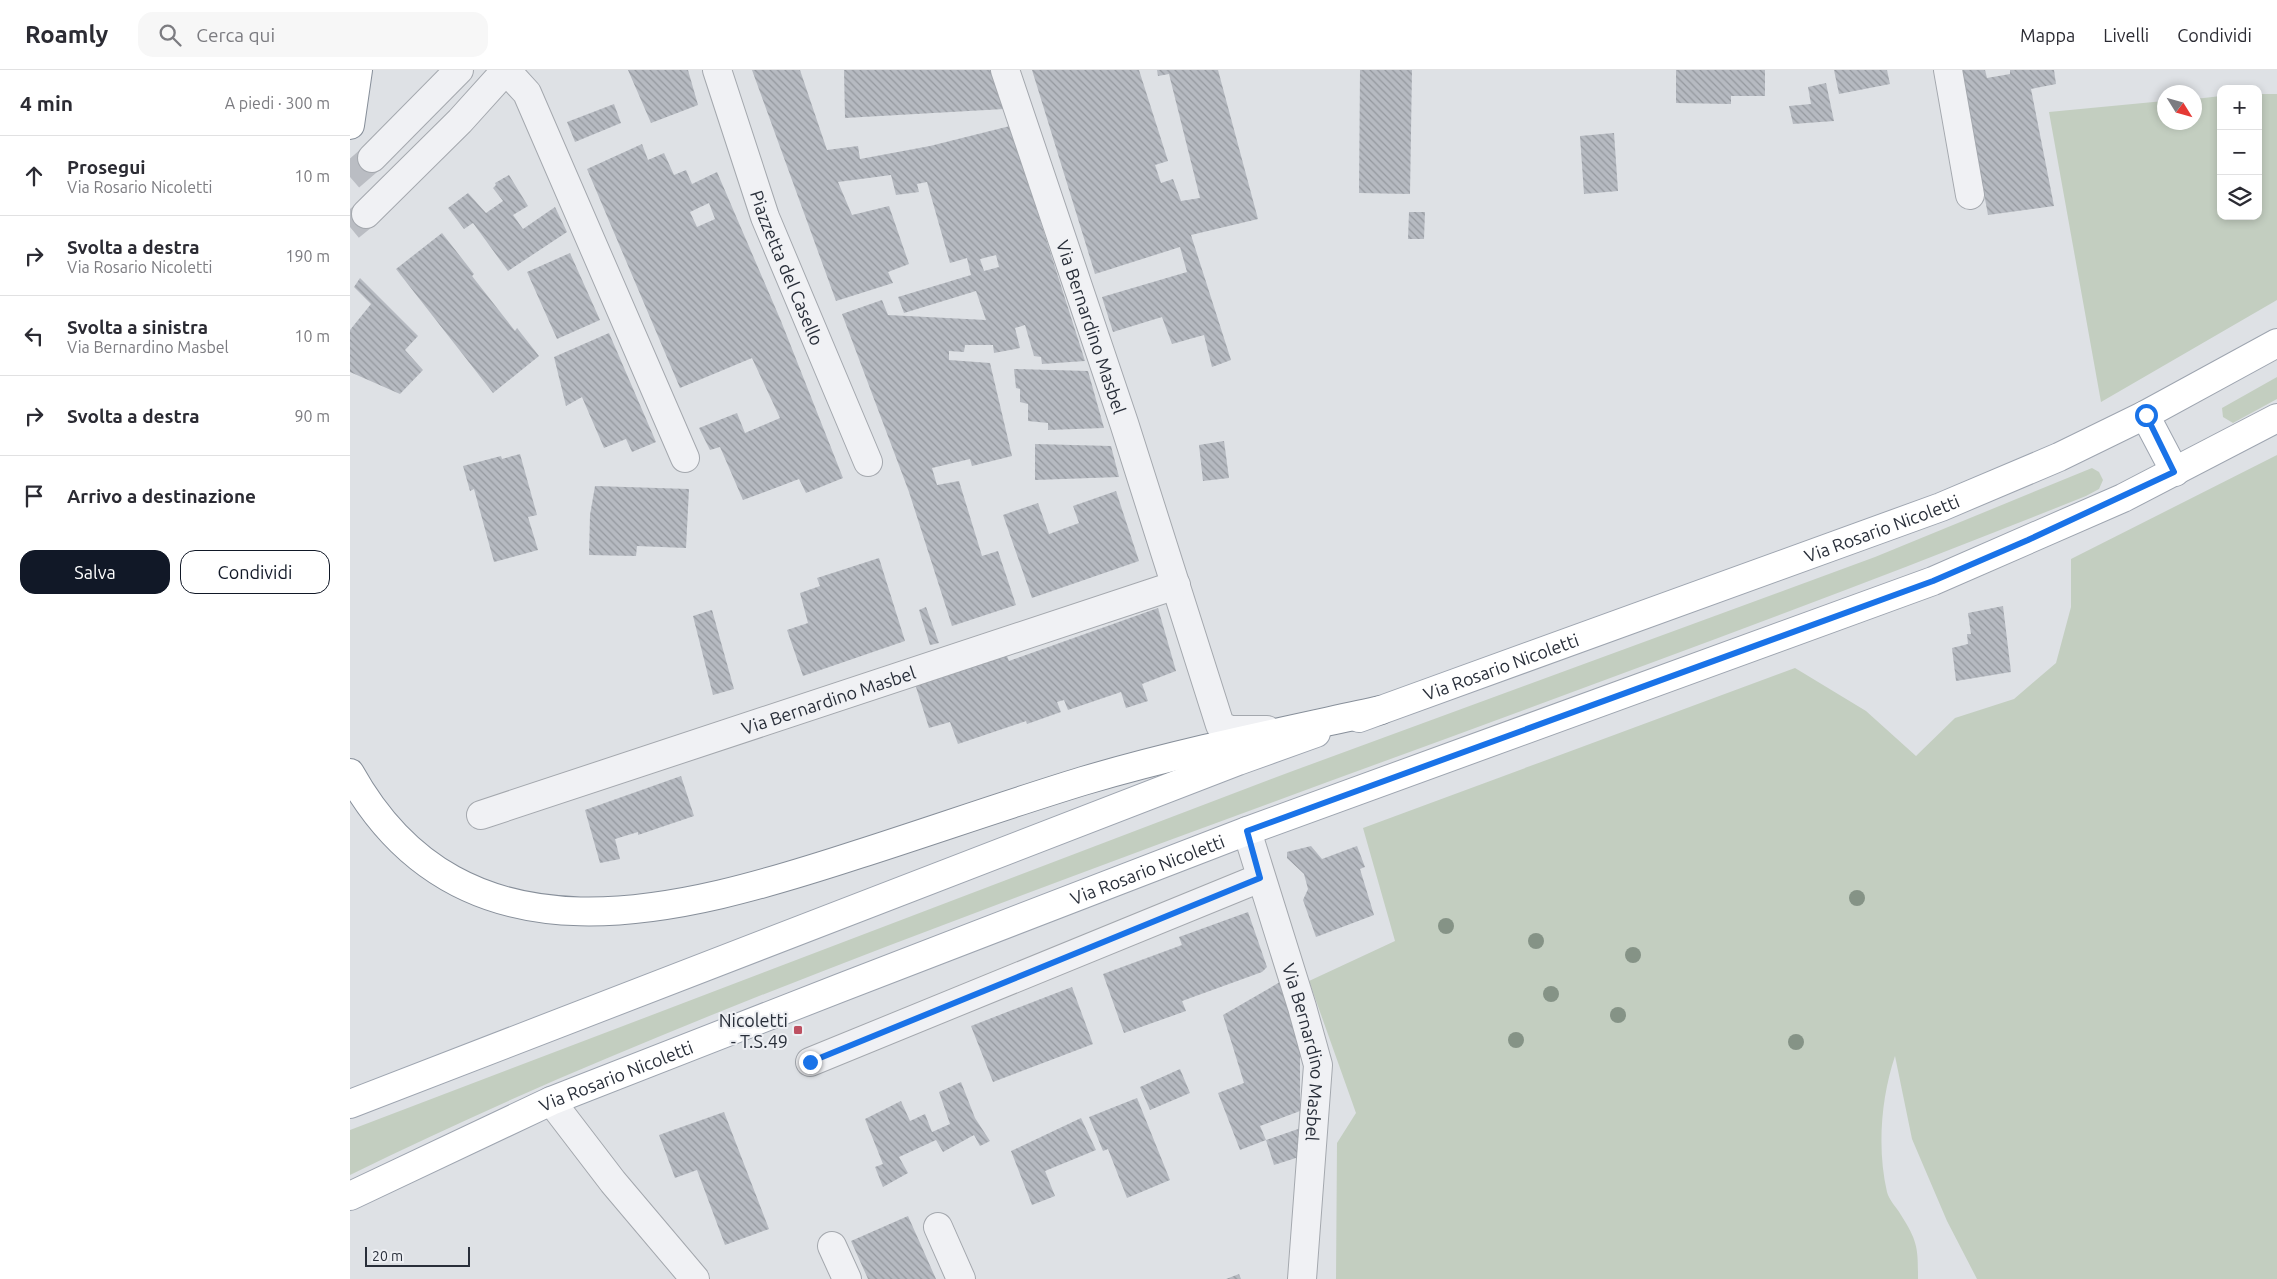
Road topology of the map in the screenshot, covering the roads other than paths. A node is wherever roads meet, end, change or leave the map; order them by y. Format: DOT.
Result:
graph roads {
  1 [pos="358,70"];
  2 [pos="459,70"];
  3 [pos="717,70"];
  4 [pos="1005,70"];
  5 [pos="1948,70"];
  6 [pos="350,125"];
  7 [pos="372,158"];
  8 [pos="1970,195"];
  9 [pos="366,214"];
  10 [pos="2277,343"];
  11 [pos="2146,415"];
  12 [pos="2277,418"];
  13 [pos="685,458"];
  14 [pos="868,462"];
  15 [pos="2174,472"];
  16 [pos="1176,585"];
  17 [pos="1381,710"];
  18 [pos="1308,726"];
  19 [pos="350,773"];
  20 [pos="481,815"];
  21 [pos="1247,831"];
  22 [pos="1260,878"];
  23 [pos="810,1062"];
  24 [pos="551,1101"];
  25 [pos="350,1104"];
  26 [pos="350,1196"];
  27 [pos="938,1227"];
  28 [pos="832,1246"];
  29 [pos="695,1279"];
  30 [pos="847,1279"];
  31 [pos="961,1279"];
  32 [pos="1302,1279"];
  1 -- 6 [label="main road"];
  2 -- 7 [label="street"];
  3 -- 14 [label="street, Piazzetta del Casello"];
  4 -- 16 [label="street, Via Bernardino Masbel"];
  5 -- 8 [label="street"];
  9 -- 13 [label="street"];
  10 -- 11 [label="main road, Via Rosario Nicoletti"];
  11 -- 15 [label="main road"];
  11 -- 17 [label="main road, Via Rosario Nicoletti"];
  12 -- 15 [label="main road, Via Rosario Nicoletti"];
  15 -- 21 [label="main road, Via Rosario Nicoletti"];
  16 -- 18 [label="street, Via Bernardino Masbel"];
  16 -- 20 [label="street, Via Bernardino Masbel"];
  17 -- 18 [label="main road"];
  17 -- 25 [label="main road, Via Rosario Nicoletti"];
  18 -- 19 [label="main road"];
  21 -- 22 [label="street, Via Bernardino Masbel"];
  21 -- 24 [label="main road, Via Rosario Nicoletti"];
  22 -- 23 [label="street"];
  22 -- 32 [label="street, Via Bernardino Masbel"];
  24 -- 26 [label="main road, Via Rosario Nicoletti"];
  24 -- 29 [label="street"];
  27 -- 31 [label="street"];
  28 -- 30 [label="street"];
}
